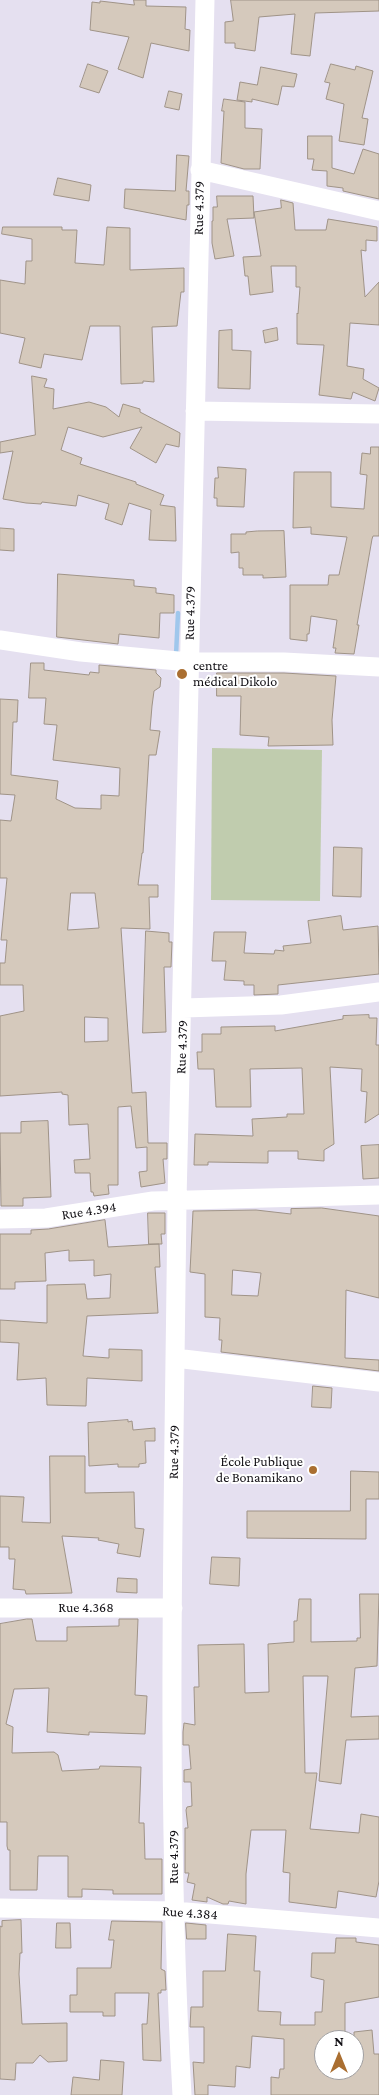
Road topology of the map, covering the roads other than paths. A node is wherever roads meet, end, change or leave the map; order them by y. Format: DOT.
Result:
graph roads {
  1 [pos="205,0"];
  2 [pos="200,170"];
  3 [pos="379,211"];
  4 [pos="195,411"];
  5 [pos="379,414"];
  6 [pos="0,640"];
  7 [pos="189,662"];
  8 [pos="379,667"];
  9 [pos="379,992"];
  10 [pos="183,1008"];
  11 [pos="379,1195"];
  12 [pos="177,1200"];
  13 [pos="0,1219"];
  14 [pos="175,1358"];
  15 [pos="379,1382"];
  16 [pos="0,1608"];
  17 [pos="173,1608"];
  18 [pos="0,1908"];
  19 [pos="174,1910"];
  20 [pos="379,1928"];
  21 [pos="182,2095"];
  1 -- 2 [label="street, Rue 4.379"];
  2 -- 3 [label="street"];
  2 -- 4 [label="street, Rue 4.379"];
  4 -- 5 [label="street"];
  4 -- 7 [label="street, Rue 4.379"];
  6 -- 7 [label="street"];
  7 -- 8 [label="street"];
  7 -- 10 [label="street, Rue 4.379"];
  9 -- 10 [label="street"];
  10 -- 12 [label="street, Rue 4.379"];
  11 -- 12 [label="street, Rue 4.394"];
  12 -- 13 [label="street, Rue 4.394"];
  12 -- 14 [label="street, Rue 4.379"];
  14 -- 15 [label="street"];
  14 -- 17 [label="street, Rue 4.379"];
  16 -- 17 [label="street, Rue 4.368"];
  17 -- 19 [label="street, Rue 4.379"];
  18 -- 19 [label="street, Rue 4.384"];
  19 -- 20 [label="street, Rue 4.384"];
  19 -- 21 [label="street, Rue 4.379"];
}
